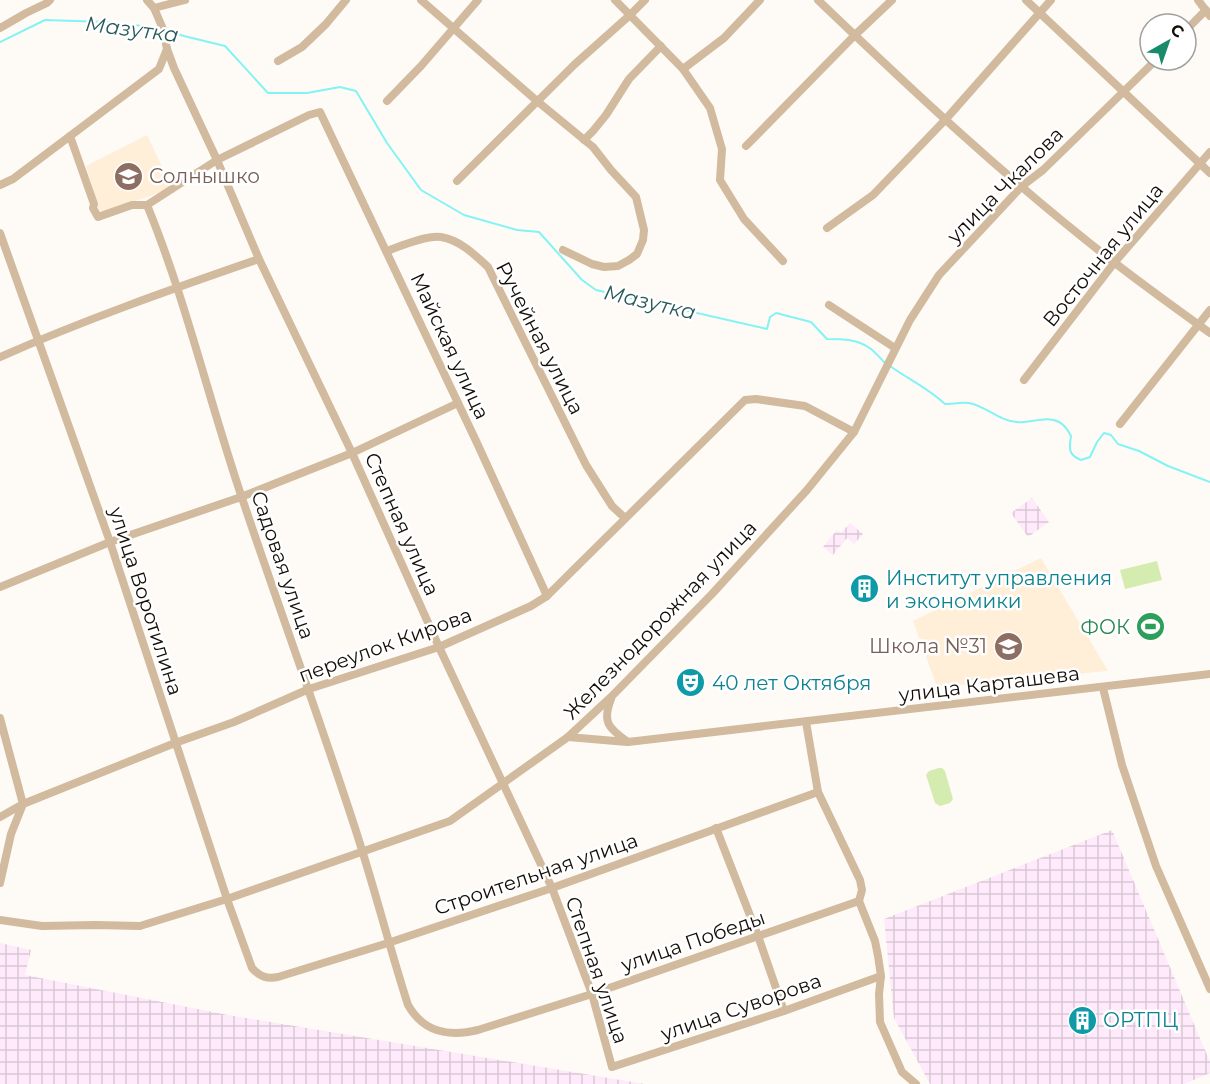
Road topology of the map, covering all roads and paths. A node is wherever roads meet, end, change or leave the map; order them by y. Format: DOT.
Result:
graph roads {
  1 [pos="50,0"];
  2 [pos="147,0"];
  3 [pos="185,0"];
  4 [pos="346,0"];
  5 [pos="421,0"];
  6 [pos="478,0"];
  7 [pos="615,0"];
  8 [pos="645,0"];
  9 [pos="760,0"];
  10 [pos="818,0"];
  11 [pos="892,0"];
  12 [pos="1026,0"];
  13 [pos="1051,0"];
  14 [pos="1198,0"];
  15 [pos="154,8"];
  16 [pos="1040,13"];
  17 [pos="1208,13"];
  18 [pos="630,15"];
  19 [pos="0,28"];
  20 [pos="453,29"];
  21 [pos="855,35"];
  22 [pos="661,46"];
  23 [pos="167,50"];
  24 [pos="278,61"];
  25 [pos="683,69"];
  26 [pos="1144,72"];
  27 [pos="1123,92"];
  28 [pos="387,101"];
  29 [pos="537,101"];
  30 [pos="946,119"];
  31 [pos="69,136"];
  32 [pos="584,140"];
  33 [pos="746,146"];
  34 [pos="1210,152"];
  35 [pos="217,160"];
  36 [pos="1200,162"];
  37 [pos="1210,172"];
  38 [pos="457,182"];
  39 [pos="0,185"];
  40 [pos="1022,186"];
  41 [pos="147,205"];
  42 [pos="827,228"];
  43 [pos="0,233"];
  44 [pos="563,250"];
  45 [pos="387,251"];
  46 [pos="259,259"];
  47 [pos="783,261"];
  48 [pos="1114,263"];
  49 [pos="178,287"];
  50 [pos="829,304"];
  51 [pos="1210,310"];
  52 [pos="1198,325"];
  53 [pos="1210,333"];
  54 [pos="38,340"];
  55 [pos="895,348"];
  56 [pos="0,357"];
  57 [pos="1024,380"];
  58 [pos="458,404"];
  59 [pos="1120,424"];
  60 [pos="854,432"];
  61 [pos="352,453"];
  62 [pos="242,497"];
  63 [pos="625,518"];
  64 [pos="110,542"];
  65 [pos="0,587"];
  66 [pos="547,596"];
  67 [pos="439,647"];
  68 [pos="1210,674"];
  69 [pos="1103,688"];
  70 [pos="309,689"];
  71 [pos="611,697"];
  72 [pos="0,718"];
  73 [pos="806,722"];
  74 [pos="568,737"];
  75 [pos="628,742"];
  76 [pos="175,743"];
  77 [pos="503,784"];
  78 [pos="818,792"];
  79 [pos="23,804"];
  80 [pos="0,817"];
  81 [pos="716,828"];
  82 [pos="362,851"];
  83 [pos="0,882"];
  84 [pos="552,888"];
  85 [pos="227,899"];
  86 [pos="858,901"];
  87 [pos="0,920"];
  88 [pos="758,936"];
  89 [pos="388,943"];
  90 [pos="881,976"];
  91 [pos="262,977"];
  92 [pos="1210,989"];
  93 [pos="592,993"];
  94 [pos="784,1011"];
  95 [pos="435,1029"];
  96 [pos="612,1067"];
  97 [pos="916,1084"];
  1 -- 19 [label="street"];
  2 -- 15 [label="street, Степная улица"];
  3 -- 15 [label="street"];
  4 -- 24 [label="street"];
  5 -- 20 [label="street"];
  6 -- 20 [label="street"];
  7 -- 18 [label="street"];
  8 -- 18 [label="street"];
  9 -- 25 [label="street"];
  10 -- 21 [label="street"];
  11 -- 21 [label="street"];
  12 -- 16 [label="street"];
  13 -- 16 [label="street"];
  14 -- 17 [label="street"];
  15 -- 23 [label="street, Степная улица"];
  16 -- 27 [label="street"];
  16 -- 30 [label="street"];
  18 -- 22 [label="street"];
  18 -- 29 [label="street"];
  20 -- 28 [label="street"];
  20 -- 29 [label="street"];
  21 -- 30 [label="street"];
  21 -- 33 [label="street"];
  22 -- 25 [label="street"];
  22 -- 32 [label="street"];
  23 -- 31 [label="street"];
  23 -- 35 [label="street, Степная улица"];
  25 -- 47 [label="street"];
  26 -- 27 [label="street, улица Чкалова"];
  27 -- 36 [label="street"];
  27 -- 40 [label="street, улица Чкалова"];
  29 -- 32 [label="street"];
  29 -- 38 [label="street"];
  30 -- 40 [label="street"];
  30 -- 42 [label="street"];
  31 -- 39 [label="street"];
  31 -- 41 [label="street"];
  32 -- 44 [label="street"];
  34 -- 36 [label="street, Восточная улица"];
  35 -- 41 [label="street"];
  35 -- 45 [label="street, Майская улица"];
  35 -- 46 [label="street, Степная улица"];
  36 -- 37 [label="street"];
  36 -- 48 [label="street, Восточная улица"];
  40 -- 48 [label="street"];
  40 -- 55 [label="street, улица Чкалова"];
  41 -- 49 [label="street, Садовая улица"];
  43 -- 54 [label="street, улица Воротилина"];
  45 -- 58 [label="street, Майская улица"];
  45 -- 63 [label="street, Ручейная улица"];
  46 -- 49 [label="street"];
  46 -- 61 [label="street, Степная улица"];
  48 -- 52 [label="street"];
  48 -- 57 [label="street, Восточная улица"];
  49 -- 54 [label="street"];
  49 -- 62 [label="street, Садовая улица"];
  50 -- 55 [label="street"];
  51 -- 52 [label="street"];
  52 -- 53 [label="street"];
  52 -- 59 [label="street"];
  54 -- 56 [label="street"];
  54 -- 64 [label="street, улица Воротилина"];
  55 -- 60 [label="street, Железнодорожная улица"];
  58 -- 61 [label="street"];
  58 -- 66 [label="street, Майская улица"];
  60 -- 63 [label="street, переулок Кирова"];
  60 -- 71 [label="street, Железнодорожная улица"];
  61 -- 62 [label="street"];
  61 -- 67 [label="street, Степная улица"];
  62 -- 64 [label="street"];
  62 -- 70 [label="street, Садовая улица"];
  63 -- 66 [label="street, переулок Кирова"];
  64 -- 65 [label="street"];
  64 -- 76 [label="street, улица Воротилина"];
  66 -- 67 [label="street, переулок Кирова"];
  67 -- 70 [label="street, переулок Кирова"];
  67 -- 77 [label="street, Степная улица"];
  68 -- 69 [label="street, улица Карташева"];
  69 -- 73 [label="street, улица Карташева"];
  69 -- 92 [label="street, улица Карташева"];
  70 -- 76 [label="street, переулок Кирова"];
  70 -- 82 [label="street, Садовая улица"];
  71 -- 74 [label="street, Железнодорожная улица"];
  71 -- 75 [label="street"];
  72 -- 79 [label="street"];
  73 -- 75 [label="street, улица Карташева"];
  73 -- 78 [label="street"];
  74 -- 75 [label="street, улица Карташева"];
  74 -- 77 [label="street, Железнодорожная улица"];
  76 -- 79 [label="street, переулок Кирова"];
  76 -- 85 [label="street, улица Воротилина"];
  77 -- 82 [label="street, Железнодорожная улица"];
  77 -- 84 [label="street, Степная улица"];
  78 -- 81 [label="street, Строительная улица"];
  78 -- 86 [label="street"];
  79 -- 80 [label="street, переулок Кирова"];
  79 -- 83 [label="street"];
  81 -- 84 [label="street, Строительная улица"];
  81 -- 88 [label="street"];
  82 -- 85 [label="street, Железнодорожная улица"];
  82 -- 89 [label="street, Садовая улица"];
  84 -- 89 [label="street, Строительная улица"];
  84 -- 93 [label="street, Степная улица"];
  85 -- 87 [label="street, Железнодорожная улица"];
  85 -- 91 [label="street, улица Воротилина"];
  86 -- 88 [label="street, улица Победы"];
  86 -- 90 [label="street"];
  88 -- 93 [label="street, улица Победы"];
  88 -- 94 [label="street"];
  89 -- 91 [label="street, Строительная улица"];
  89 -- 95 [label="street, Садовая улица"];
  90 -- 94 [label="street, улица Суворова"];
  90 -- 97 [label="street"];
  93 -- 95 [label="street, улица Победы"];
  93 -- 96 [label="street, Степная улица"];
  94 -- 96 [label="street, улица Суворова"];
}
